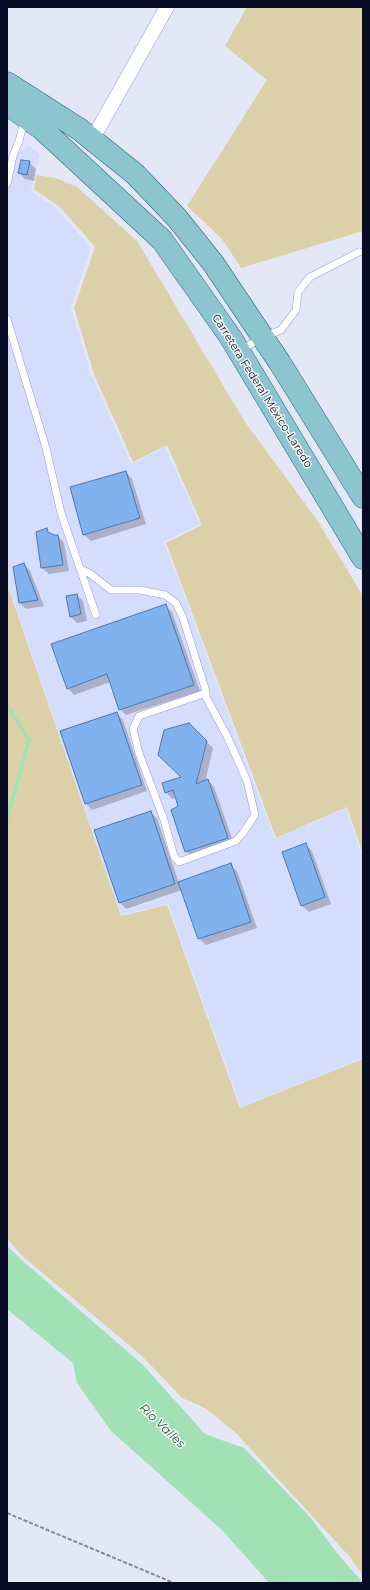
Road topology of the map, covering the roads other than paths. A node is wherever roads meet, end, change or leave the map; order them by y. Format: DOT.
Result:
graph roads {
  1 [pos="167,7"];
  2 [pos="7,68"];
  3 [pos="7,84"];
  4 [pos="7,104"];
  5 [pos="15,121"];
  6 [pos="85,135"];
  7 [pos="66,150"];
  8 [pos="7,184"];
  9 [pos="359,252"];
  10 [pos="7,319"];
  11 [pos="263,337"];
  12 [pos="239,351"];
  13 [pos="363,497"];
  14 [pos="363,558"];
  15 [pos="80,569"];
  16 [pos="96,615"];
  17 [pos="206,694"];
  1 -- 6 [label="street"];
  2 -- 6 [label="main road"];
  3 -- 6 [label="main road"];
  4 -- 7 [label="main road, Carretera Federal México-Laredo"];
  5 -- 7 [label="main road"];
  5 -- 8 [label="lane"];
  6 -- 11 [label="main road"];
  7 -- 12 [label="main road, Carretera Federal México-Laredo"];
  9 -- 11 [label="lane"];
  10 -- 15 [label="lane"];
  11 -- 12 [label="lane"];
  11 -- 13 [label="main road"];
  12 -- 14 [label="main road, Carretera Federal México-Laredo"];
  15 -- 16 [label="lane"];
  15 -- 17 [label="lane"];
  17 -- 17 [label="lane"];
}
